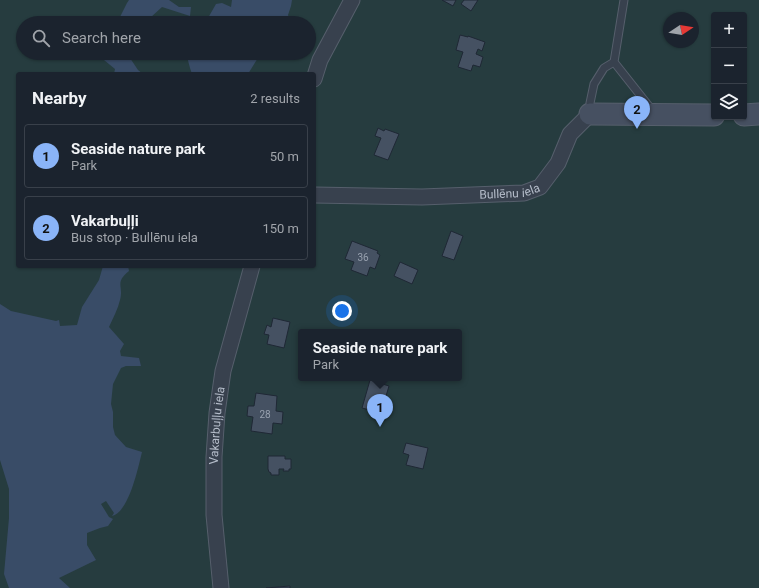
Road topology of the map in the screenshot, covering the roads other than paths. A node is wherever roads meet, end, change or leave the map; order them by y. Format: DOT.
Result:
graph roads {
  1 [pos="352,0"];
  2 [pos="624,0"];
  3 [pos="614,62"];
  4 [pos="316,73"];
  5 [pos="590,114"];
  6 [pos="759,114"];
  7 [pos="656,115"];
  8 [pos="711,115"];
  9 [pos="747,115"];
  10 [pos="316,195"];
  11 [pos="251,268"];
  12 [pos="221,588"];
  1 -- 4 [label="street"];
  2 -- 3 [label="lane"];
  3 -- 5 [label="lane"];
  3 -- 7 [label="lane"];
  5 -- 7 [label="street"];
  5 -- 10 [label="street, Bullēnu iela"];
  6 -- 9 [label="street"];
  7 -- 8 [label="street"];
  11 -- 12 [label="street, Vakarbuļļu iela"];
}
